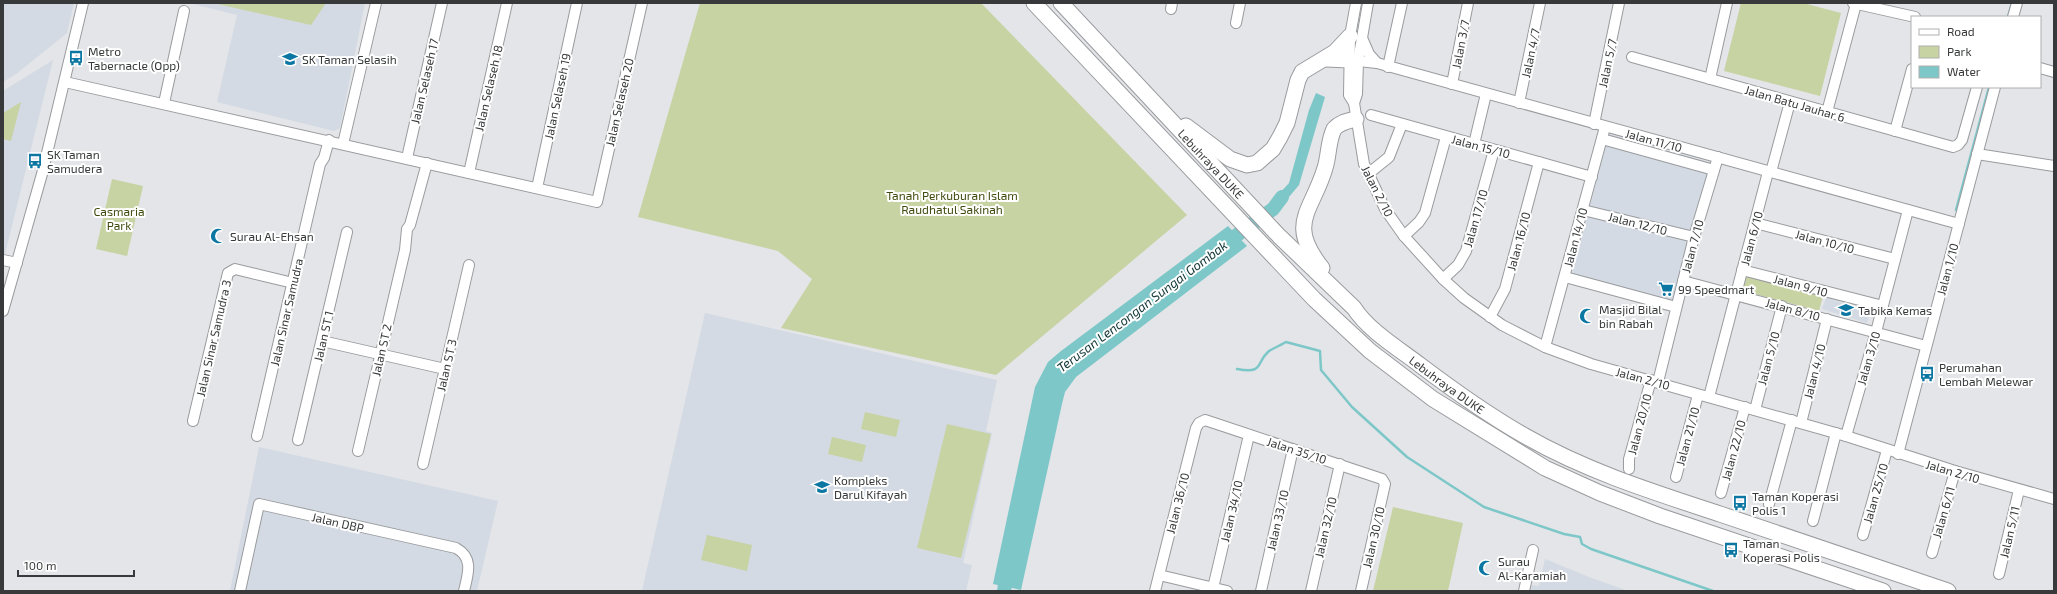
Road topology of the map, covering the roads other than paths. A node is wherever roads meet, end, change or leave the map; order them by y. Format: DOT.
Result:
graph roads {
  1 [pos="83,3"];
  2 [pos="376,3"];
  3 [pos="442,3"];
  4 [pos="508,3"];
  5 [pos="577,3"];
  6 [pos="642,3"];
  7 [pos="1034,3"];
  8 [pos="1061,3"];
  9 [pos="1240,3"];
  10 [pos="1356,3"];
  11 [pos="1368,3"];
  12 [pos="1402,3"];
  13 [pos="1468,3"];
  14 [pos="1540,3"];
  15 [pos="1619,3"];
  16 [pos="1727,3"];
  17 [pos="1854,3"];
  18 [pos="2017,3"];
  19 [pos="184,11"];
  20 [pos="1911,16"];
  21 [pos="2013,16"];
  22 [pos="1236,23"];
  23 [pos="1356,36"];
  24 [pos="1632,57"];
  25 [pos="1326,59"];
  26 [pos="1353,60"];
  27 [pos="1377,63"];
  28 [pos="1388,67"];
  29 [pos="2041,68"];
  30 [pos="2054,72"];
  31 [pos="1911,73"];
  32 [pos="1710,79"];
  33 [pos="1357,81"];
  34 [pos="65,82"];
  35 [pos="1452,84"];
  36 [pos="1977,88"];
  37 [pos="1995,88"];
  38 [pos="1486,94"];
  39 [pos="1152,100"];
  40 [pos="1790,102"];
  41 [pos="164,103"];
  42 [pos="1354,103"];
  43 [pos="1519,103"];
  44 [pos="1827,112"];
  45 [pos="1364,117"];
  46 [pos="1402,124"];
  47 [pos="1594,124"];
  48 [pos="1605,127"];
  49 [pos="1895,131"];
  50 [pos="1446,137"];
  51 [pos="1602,139"];
  52 [pos="326,140"];
  53 [pos="343,144"];
  54 [pos="1474,144"];
  55 [pos="1494,150"];
  56 [pos="1977,154"];
  57 [pos="1718,157"];
  58 [pos="407,158"];
  59 [pos="1539,162"];
  60 [pos="427,163"];
  61 [pos="2054,166"];
  62 [pos="1714,170"];
  63 [pos="1769,172"];
  64 [pos="469,173"];
  65 [pos="1368,174"];
  66 [pos="1592,177"];
  67 [pos="537,188"];
  68 [pos="1583,210"];
  69 [pos="1908,210"];
  70 [pos="1755,223"];
  71 [pos="1959,224"];
  72 [pos="347,232"];
  73 [pos="1404,236"];
  74 [pos="1694,237"];
  75 [pos="3,260"];
  76 [pos="1895,260"];
  77 [pos="17,263"];
  78 [pos="469,265"];
  79 [pos="1742,270"];
  80 [pos="1565,277"];
  81 [pos="1443,279"];
  82 [pos="1683,281"];
  83 [pos="292,283"];
  84 [pos="1736,294"];
  85 [pos="1782,306"];
  86 [pos="1882,306"];
  87 [pos="1676,307"];
  88 [pos="1354,308"];
  89 [pos="3,310"];
  90 [pos="1490,317"];
  91 [pos="1827,319"];
  92 [pos="1876,332"];
  93 [pos="322,341"];
  94 [pos="1926,346"];
  95 [pos="1545,347"];
  96 [pos="380,354"];
  97 [pos="445,369"];
  98 [pos="1655,381"];
  99 [pos="1698,395"];
  100 [pos="1709,397"];
  101 [pos="1744,408"];
  102 [pos="1755,410"];
  103 [pos="1205,420"];
  104 [pos="193,421"];
  105 [pos="1796,422"];
  106 [pos="1841,434"];
  107 [pos="1249,435"];
  108 [pos="257,436"];
  109 [pos="298,440"];
  110 [pos="1293,450"];
  111 [pos="1887,450"];
  112 [pos="358,451"];
  113 [pos="1898,454"];
  114 [pos="422,464"];
  115 [pos="1340,464"];
  116 [pos="1629,469"];
  117 [pos="1955,471"];
  118 [pos="1676,477"];
  119 [pos="1385,484"];
  120 [pos="2019,490"];
  121 [pos="1721,493"];
  122 [pos="2054,499"];
  123 [pos="1769,504"];
  124 [pos="1813,520"];
  125 [pos="1863,535"];
  126 [pos="1533,550"];
  127 [pos="1932,553"];
  128 [pos="1999,574"];
  129 [pos="1159,575"];
  130 [pos="1213,588"];
  131 [pos="240,591"];
  132 [pos="464,591"];
  133 [pos="1155,591"];
  134 [pos="1227,591"];
  135 [pos="1261,591"];
  136 [pos="1310,591"];
  137 [pos="1361,591"];
  138 [pos="1524,591"];
  139 [pos="1883,591"];
  140 [pos="1948,591"];
  1 -- 34 [label="street"];
  2 -- 53 [label="street"];
  3 -- 58 [label="street, Jalan Selaseh 17"];
  4 -- 64 [label="street, Jalan Selaseh 18"];
  5 -- 67 [label="street, Jalan Selaseh 19"];
  6 -- 67 [label="street, Jalan Selaseh 20"];
  7 -- 139 [label="highway, Lebuhraya DUKE"];
  8 -- 39 [label="highway, Lebuhraya DUKE"];
  9 -- 22 [label="street"];
  10 -- 23 [label="street, Jalan 2/10"];
  11 -- 23 [label="street, Jalan 2/10"];
  12 -- 28 [label="street"];
  13 -- 35 [label="street, Jalan 3/7"];
  14 -- 43 [label="street, Jalan 4/7"];
  15 -- 47 [label="street, Jalan 5/7"];
  16 -- 32 [label="street"];
  17 -- 20 [label="street"];
  17 -- 44 [label="street"];
  18 -- 21 [label="street"];
  19 -- 41 [label="street"];
  23 -- 25 [label="highway"];
  23 -- 26 [label="street, Jalan 2/10"];
  23 -- 27 [label="street"];
  24 -- 32 [label="street, Jalan Batu Jauhar 6"];
  25 -- 26 [label="highway"];
  25 -- 39 [label="highway"];
  26 -- 27 [label="street, Jalan 11/10"];
  26 -- 33 [label="street, Jalan 2/10"];
  26 -- 42 [label="street, Jalan 2/10"];
  27 -- 28 [label="street, Jalan 11/10"];
  27 -- 33 [label="street"];
  28 -- 35 [label="street, Jalan 11/10"];
  29 -- 30 [label="street"];
  31 -- 49 [label="street"];
  32 -- 40 [label="street, Jalan Batu Jauhar 6"];
  33 -- 42 [label="street, Jalan 2/10"];
  34 -- 41 [label="street"];
  34 -- 77 [label="street"];
  35 -- 38 [label="street, Jalan 11/10"];
  36 -- 49 [label="street, Jalan Batu Jauhar 6"];
  37 -- 56 [label="street, Jalan 1/10"];
  38 -- 43 [label="street, Jalan 11/10"];
  38 -- 54 [label="street"];
  39 -- 88 [label="highway, Lebuhraya DUKE"];
  40 -- 44 [label="street, Jalan Batu Jauhar 6"];
  40 -- 63 [label="street, Jalan 6/10"];
  41 -- 52 [label="street"];
  42 -- 45 [label="street, Jalan 2/10"];
  43 -- 47 [label="street, Jalan 11/10"];
  44 -- 49 [label="street, Jalan Batu Jauhar 6"];
  45 -- 46 [label="street, Jalan 15/10"];
  45 -- 65 [label="street, Jalan 2/10"];
  45 -- 88 [label="highway"];
  46 -- 50 [label="street, Jalan 15/10"];
  46 -- 65 [label="street"];
  47 -- 48 [label="street, Jalan 11/10"];
  48 -- 51 [label="street, Jalan 14/10"];
  48 -- 57 [label="street, Jalan 11/10"];
  50 -- 54 [label="street, Jalan 15/10"];
  50 -- 73 [label="street"];
  51 -- 62 [label="street"];
  51 -- 66 [label="street, Jalan 14/10"];
  52 -- 53 [label="street"];
  52 -- 83 [label="street, Jalan Sinar Samudra"];
  53 -- 58 [label="street"];
  54 -- 55 [label="street, Jalan 15/10"];
  55 -- 59 [label="street, Jalan 15/10"];
  55 -- 81 [label="street, Jalan 17/10"];
  56 -- 61 [label="street"];
  56 -- 71 [label="street, Jalan 1/10"];
  57 -- 62 [label="street, Jalan 7/10"];
  57 -- 63 [label="street, Jalan 11/10"];
  58 -- 60 [label="street"];
  59 -- 66 [label="street, Jalan 15/10"];
  59 -- 90 [label="street, Jalan 16/10"];
  60 -- 64 [label="street"];
  60 -- 96 [label="street, Jalan ST 2"];
  62 -- 74 [label="street, Jalan 7/10"];
  63 -- 69 [label="street, Jalan 11/10"];
  63 -- 70 [label="street, Jalan 6/10"];
  64 -- 67 [label="street"];
  65 -- 73 [label="street, Jalan 2/10"];
  66 -- 68 [label="street, Jalan 14/10"];
  68 -- 74 [label="street, Jalan 12/10"];
  68 -- 80 [label="street, Jalan 14/10"];
  69 -- 71 [label="street, Jalan 11/10"];
  69 -- 76 [label="street, Jalan 3/10"];
  70 -- 76 [label="street, Jalan 10/10"];
  70 -- 79 [label="street, Jalan 6/10"];
  71 -- 94 [label="street, Jalan 1/10"];
  72 -- 93 [label="street, Jalan ST 1"];
  73 -- 81 [label="street, Jalan 2/10"];
  74 -- 82 [label="street, Jalan 7/10"];
  75 -- 77 [label="street"];
  76 -- 86 [label="street, Jalan 3/10"];
  77 -- 89 [label="street"];
  78 -- 97 [label="street, Jalan ST 3"];
  79 -- 84 [label="street, Jalan 6/10"];
  79 -- 86 [label="street, Jalan 9/10"];
  80 -- 87 [label="street"];
  80 -- 95 [label="street, Jalan 14/10"];
  81 -- 90 [label="street, Jalan 2/10"];
  82 -- 84 [label="street, Jalan 8/10"];
  82 -- 87 [label="street, Jalan 7/10"];
  83 -- 104 [label="street, Jalan Sinar Samudra 3"];
  83 -- 108 [label="street, Jalan Sinar Samudra"];
  84 -- 85 [label="street, Jalan 8/10"];
  84 -- 100 [label="street, Jalan 6/10"];
  85 -- 91 [label="street, Jalan 8/10"];
  85 -- 102 [label="street, Jalan 5/10"];
  86 -- 92 [label="street, Jalan 3/10"];
  87 -- 98 [label="street, Jalan 7/10"];
  88 -- 140 [label="highway, Lebuhraya DUKE"];
  90 -- 95 [label="street, Jalan 2/10"];
  91 -- 92 [label="street, Jalan 8/10"];
  91 -- 105 [label="street, Jalan 4/10"];
  92 -- 94 [label="street, Jalan 8/10"];
  92 -- 106 [label="street, Jalan 3/10"];
  93 -- 96 [label="street"];
  93 -- 109 [label="street, Jalan ST 1"];
  94 -- 113 [label="street, Jalan 1/10"];
  95 -- 98 [label="street, Jalan 2/10"];
  96 -- 97 [label="street"];
  96 -- 112 [label="street, Jalan ST 2"];
  97 -- 114 [label="street, Jalan ST 3"];
  98 -- 99 [label="street, Jalan 2/10"];
  98 -- 116 [label="street, Jalan 20/10"];
  99 -- 100 [label="street, Jalan 2/10"];
  99 -- 118 [label="street, Jalan 21/10"];
  100 -- 101 [label="street, Jalan 2/10"];
  101 -- 102 [label="street, Jalan 2/10"];
  101 -- 121 [label="street, Jalan 22/10"];
  102 -- 105 [label="street, Jalan 2/10"];
  103 -- 107 [label="street, Jalan 35/10"];
  103 -- 129 [label="street, Jalan 36/10"];
  105 -- 106 [label="street, Jalan 2/10"];
  105 -- 123 [label="street, Jalan 4/10"];
  106 -- 111 [label="street, Jalan 2/10"];
  106 -- 124 [label="street, Jalan 3/10"];
  107 -- 110 [label="street, Jalan 35/10"];
  107 -- 130 [label="street, Jalan 34/10"];
  110 -- 115 [label="street, Jalan 35/10"];
  110 -- 135 [label="street, Jalan 33/10"];
  111 -- 113 [label="street, Jalan 2/10"];
  111 -- 125 [label="street, Jalan 25/10"];
  113 -- 117 [label="street, Jalan 2/10"];
  115 -- 119 [label="street, Jalan 35/10"];
  115 -- 136 [label="street, Jalan 32/10"];
  117 -- 120 [label="street, Jalan 2/10"];
  117 -- 127 [label="street, Jalan 6/11"];
  119 -- 137 [label="street, Jalan 30/10"];
  120 -- 122 [label="street, Jalan 2/10"];
  120 -- 128 [label="street, Jalan 5/11"];
  126 -- 138 [label="street"];
  129 -- 130 [label="street"];
  129 -- 133 [label="street, Jalan 36/10"];
  130 -- 134 [label="street"];
  131 -- 132 [label="street, Jalan DBP"];
}
